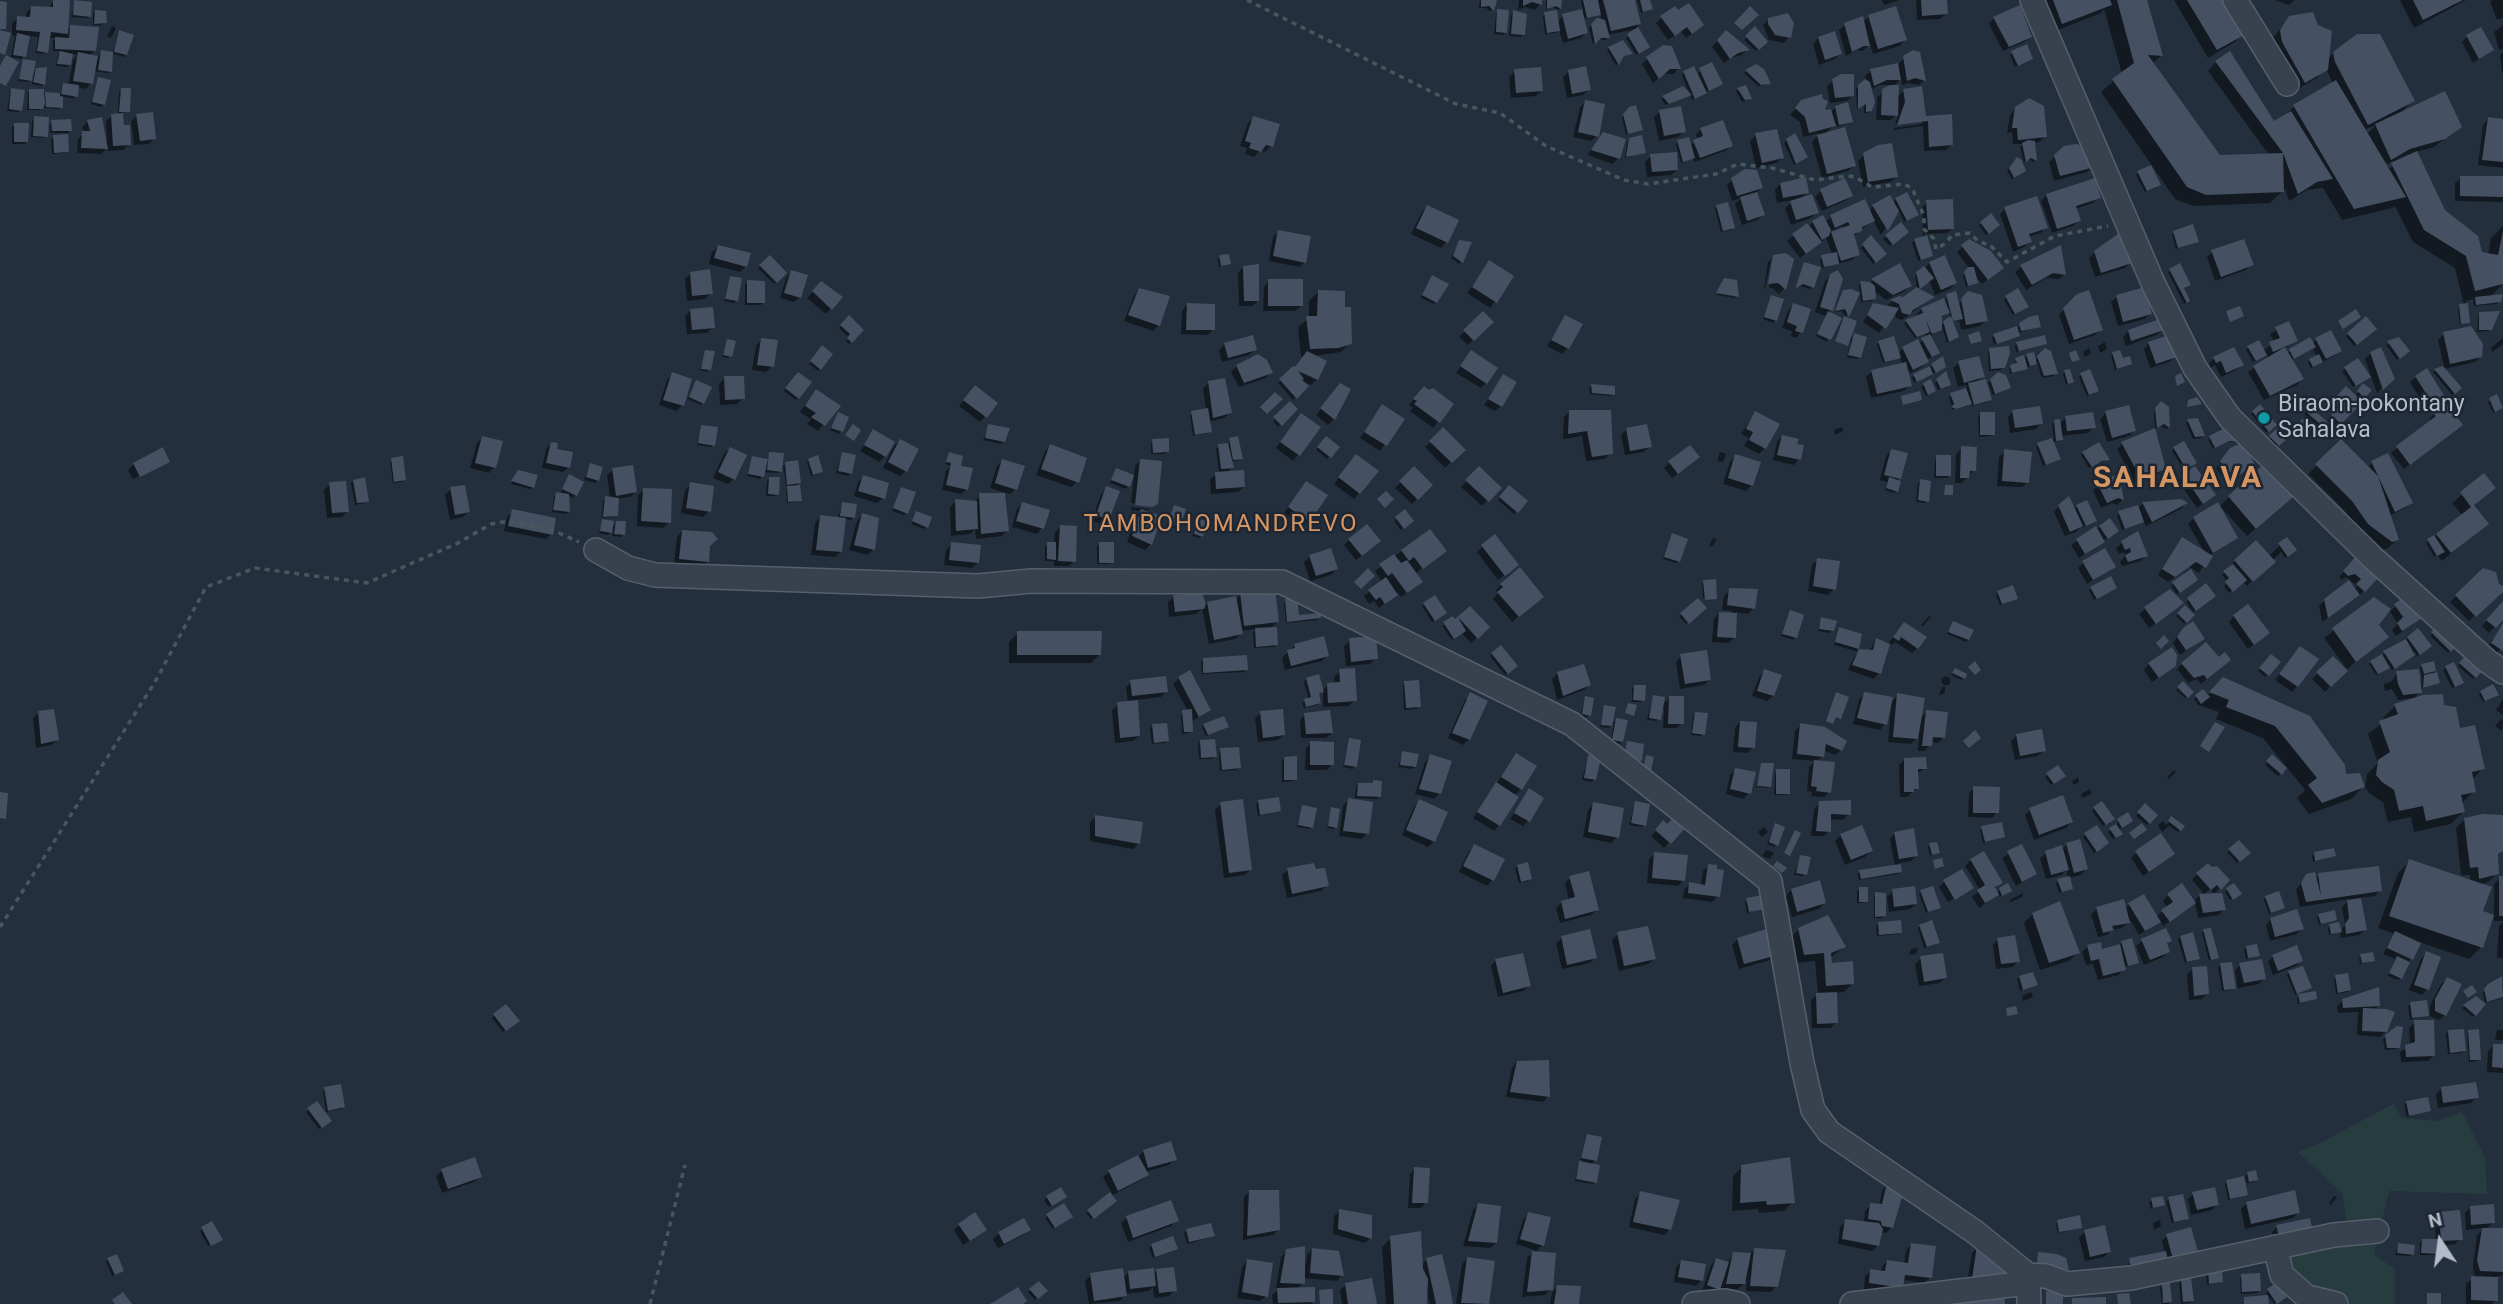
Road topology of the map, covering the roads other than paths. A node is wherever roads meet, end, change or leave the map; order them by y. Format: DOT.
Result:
graph roads {
  1 [pos="2032,0"];
  2 [pos="2235,0"];
  3 [pos="2287,84"];
  4 [pos="596,550"];
  5 [pos="2503,672"];
  6 [pos="2377,1231"];
  7 [pos="2275,1247"];
  8 [pos="2028,1287"];
  9 [pos="1694,1304"];
  10 [pos="1738,1304"];
  11 [pos="1852,1304"];
  12 [pos="2336,1304"];
  1 -- 5 [label="street"];
  2 -- 3 [label="street"];
  4 -- 8 [label="street"];
  6 -- 7 [label="street"];
  7 -- 8 [label="street"];
  7 -- 12 [label="street"];
  8 -- 11 [label="street"];
  9 -- 10 [label="street"];
}
